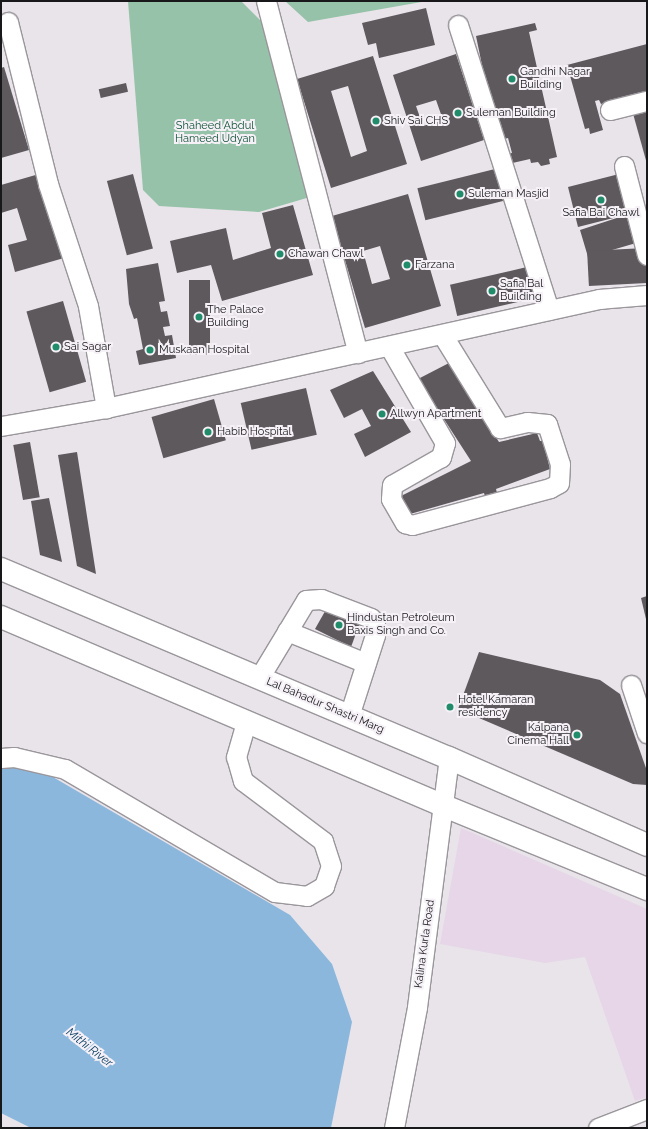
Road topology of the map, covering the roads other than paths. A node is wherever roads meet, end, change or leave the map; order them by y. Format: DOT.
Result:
graph roads {
  1 [pos="266,1"];
  2 [pos="8,22"];
  3 [pos="458,25"];
  4 [pos="647,101"];
  5 [pos="610,110"];
  6 [pos="624,166"];
  7 [pos="647,255"];
  8 [pos="647,295"];
  9 [pos="549,310"];
  10 [pos="442,334"];
  11 [pos="389,346"];
  12 [pos="358,353"];
  13 [pos="106,408"];
  14 [pos="1,426"];
  15 [pos="1,569"];
  16 [pos="1,616"];
  17 [pos="287,631"];
  18 [pos="366,663"];
  19 [pos="259,678"];
  20 [pos="631,685"];
  21 [pos="349,716"];
  22 [pos="246,722"];
  23 [pos="647,733"];
  24 [pos="1,758"];
  25 [pos="449,758"];
  26 [pos="442,805"];
  27 [pos="647,845"];
  28 [pos="597,868"];
  29 [pos="647,876"];
  30 [pos="647,889"];
  31 [pos="647,1108"];
  32 [pos="394,1128"];
  33 [pos="598,1128"];
  1 -- 12 [label="street"];
  2 -- 13 [label="street"];
  3 -- 9 [label="street"];
  4 -- 5 [label="street"];
  6 -- 7 [label="street"];
  8 -- 9 [label="street"];
  9 -- 10 [label="street"];
  10 -- 11 [label="street"];
  10 -- 11 [label="street"];
  11 -- 12 [label="street"];
  12 -- 13 [label="street"];
  13 -- 14 [label="street"];
  15 -- 19 [label="main road, Lal Bahadur Shastri Marg"];
  16 -- 22 [label="main road"];
  17 -- 18 [label="street"];
  17 -- 18 [label="street"];
  17 -- 19 [label="street"];
  18 -- 21 [label="street"];
  19 -- 21 [label="main road, Lal Bahadur Shastri Marg"];
  20 -- 23 [label="street"];
  21 -- 25 [label="main road, Lal Bahadur Shastri Marg"];
  22 -- 24 [label="street"];
  22 -- 26 [label="main road"];
  25 -- 26 [label="street, Kalina Kurla Road"];
  25 -- 27 [label="main road, Lal Bahadur Shastri Marg"];
  26 -- 28 [label="main road"];
  26 -- 32 [label="street, Kalina Kurla Road"];
  28 -- 29 [label="main road"];
  28 -- 30 [label="main road"];
  31 -- 33 [label="street"];
}
